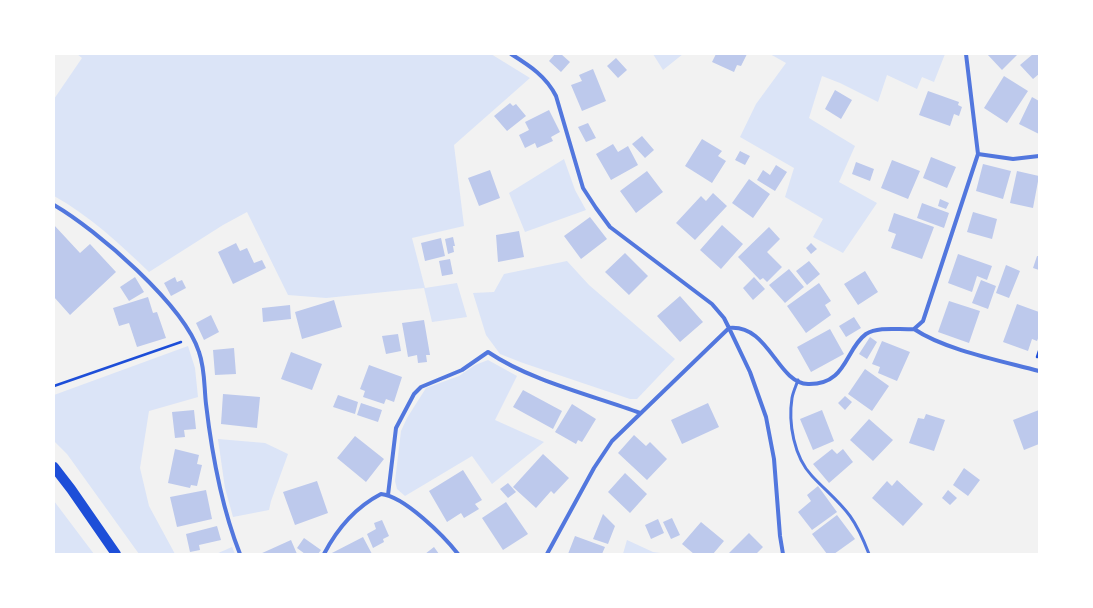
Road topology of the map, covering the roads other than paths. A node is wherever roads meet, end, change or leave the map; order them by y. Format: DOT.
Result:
graph roads {
  1 [pos="511,54"];
  2 [pos="966,54"];
  3 [pos="978,154"];
  4 [pos="1039,156"];
  5 [pos="54,205"];
  6 [pos="729,328"];
  7 [pos="914,328"];
  8 [pos="1039,371"];
  9 [pos="798,380"];
  10 [pos="640,413"];
  11 [pos="54,468"];
  12 [pos="388,495"];
  13 [pos="116,554"];
  14 [pos="240,554"];
  15 [pos="324,554"];
  16 [pos="458,554"];
  17 [pos="547,554"];
  18 [pos="783,554"];
  19 [pos="869,554"];
  1 -- 6 [label="street"];
  2 -- 3 [label="street"];
  3 -- 4 [label="street"];
  3 -- 7 [label="street"];
  5 -- 14 [label="street"];
  6 -- 9 [label="street"];
  6 -- 10 [label="street"];
  6 -- 18 [label="street"];
  7 -- 8 [label="street"];
  7 -- 9 [label="street"];
  9 -- 19 [label="lane"];
  10 -- 12 [label="street"];
  10 -- 17 [label="street"];
  11 -- 13 [label="main road"];
  12 -- 15 [label="street"];
  12 -- 16 [label="street"];
}
